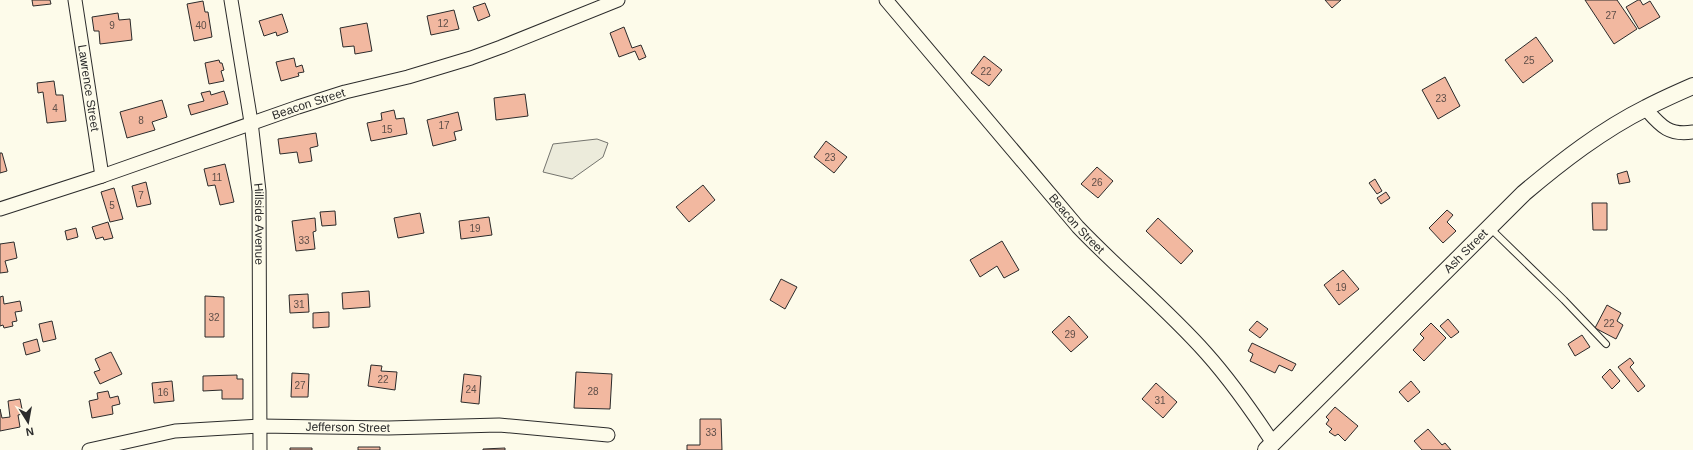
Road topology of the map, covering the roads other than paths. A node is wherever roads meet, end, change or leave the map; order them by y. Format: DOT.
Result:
graph roads {
  1 [pos="75,0"];
  2 [pos="231,0"];
  3 [pos="618,0"];
  4 [pos="886,0"];
  5 [pos="1693,86"];
  6 [pos="1645,108"];
  7 [pos="251,122"];
  8 [pos="1693,132"];
  9 [pos="102,176"];
  10 [pos="0,209"];
  11 [pos="1489,227"];
  12 [pos="1606,344"];
  13 [pos="260,426"];
  14 [pos="608,435"];
  15 [pos="1269,446"];
  16 [pos="89,450"];
  17 [pos="260,450"];
  1 -- 9 [label="street, Lawrence Street"];
  2 -- 7 [label="street, Hillside Avenue"];
  3 -- 7 [label="street, Beacon Street"];
  4 -- 15 [label="street, Beacon Street"];
  5 -- 6 [label="street, Ash Street"];
  6 -- 8 [label="street"];
  6 -- 11 [label="street, Ash Street"];
  7 -- 9 [label="street, Beacon Street"];
  7 -- 13 [label="street, Hillside Avenue"];
  9 -- 10 [label="street, Beacon Street"];
  11 -- 12 [label="lane"];
  11 -- 15 [label="street, Ash Street"];
  13 -- 14 [label="street, Jefferson Street"];
  13 -- 16 [label="street, Jefferson Street"];
  13 -- 17 [label="street, Hillside Avenue"];
}
